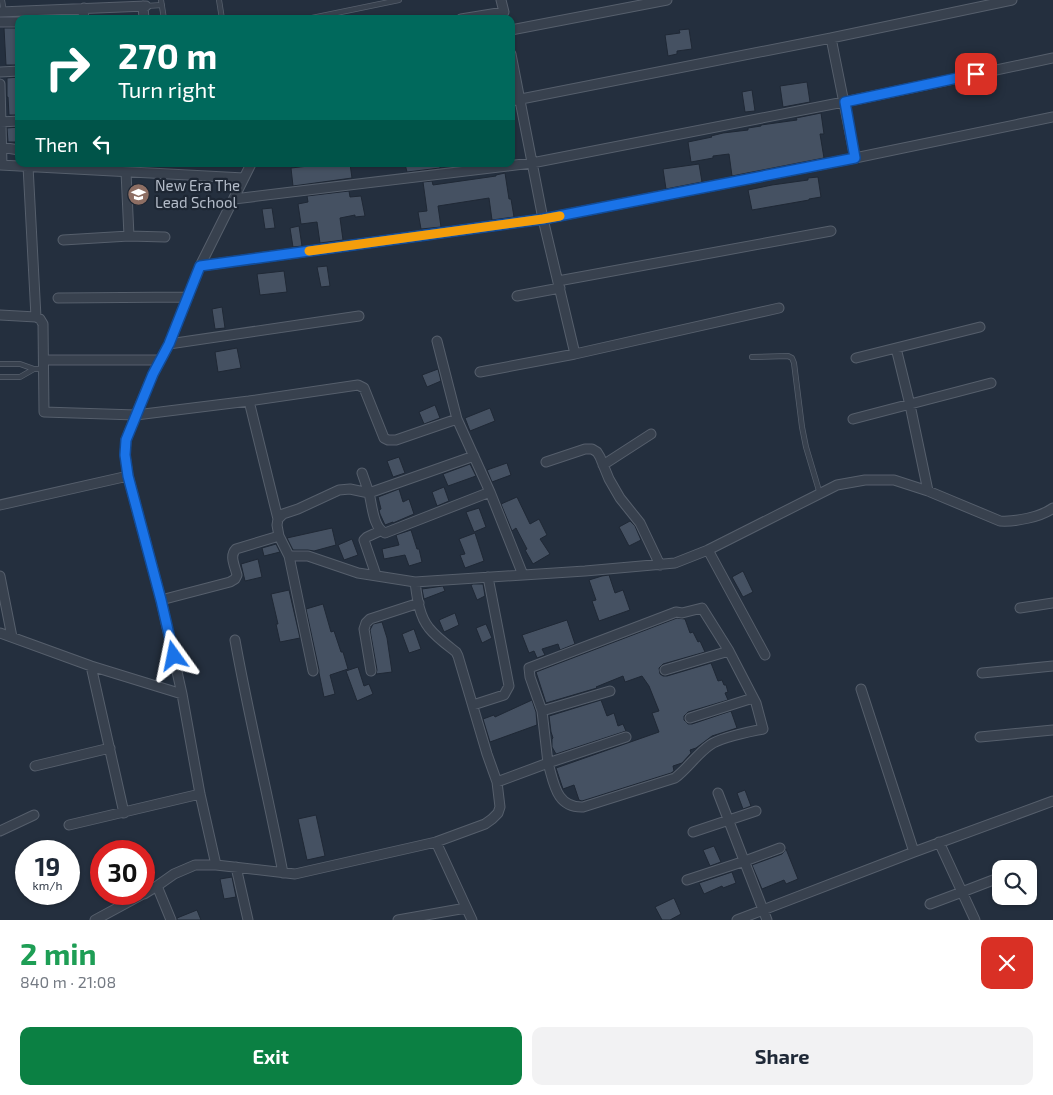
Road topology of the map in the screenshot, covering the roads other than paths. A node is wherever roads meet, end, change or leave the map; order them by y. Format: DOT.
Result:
graph roads {
  1 [pos="2,0"];
  2 [pos="219,0"];
  3 [pos="399,0"];
  4 [pos="501,0"];
  5 [pos="666,0"];
  6 [pos="1012,0"];
  7 [pos="162,2"];
  8 [pos="144,6"];
  9 [pos="84,8"];
  10 [pos="2,12"];
  11 [pos="83,15"];
  12 [pos="144,15"];
  13 [pos="164,15"];
  14 [pos="221,15"];
  15 [pos="326,15"];
  16 [pos="504,15"];
  17 [pos="0,22"];
  18 [pos="15,22"];
  19 [pos="515,29"];
  20 [pos="832,38"];
  21 [pos="1053,58"];
  22 [pos="15,71"];
  23 [pos="0,72"];
  24 [pos="0,84"];
  25 [pos="516,101"];
  26 [pos="845,102"];
  27 [pos="1053,117"];
  28 [pos="15,121"];
  29 [pos="0,122"];
  30 [pos="1,148"];
  31 [pos="15,150"];
  32 [pos="855,158"];
  33 [pos="532,163"];
  34 [pos="1,165"];
  35 [pos="515,165"];
  36 [pos="15,166"];
  37 [pos="28,167"];
  38 [pos="44,167"];
  39 [pos="250,167"];
  40 [pos="499,167"];
  41 [pos="126,172"];
  42 [pos="244,178"];
  43 [pos="234,199"];
  44 [pos="543,219"];
  45 [pos="831,231"];
  46 [pos="129,236"];
  47 [pos="165,238"];
  48 [pos="63,240"];
  49 [pos="200,266"];
  50 [pos="559,284"];
  51 [pos="517,296"];
  52 [pos="188,297"];
  53 [pos="58,298"];
  54 [pos="778,308"];
  55 [pos="0,315"];
  56 [pos="359,316"];
  57 [pos="36,317"];
  58 [pos="980,327"];
  59 [pos="437,340"];
  60 [pos="169,344"];
  61 [pos="896,348"];
  62 [pos="576,354"];
  63 [pos="752,358"];
  64 [pos="856,358"];
  65 [pos="160,360"];
  66 [pos="0,364"];
  67 [pos="44,365"];
  68 [pos="34,369"];
  69 [pos="480,372"];
  70 [pos="0,377"];
  71 [pos="991,383"];
  72 [pos="249,401"];
  73 [pos="910,405"];
  74 [pos="136,415"];
  75 [pos="458,419"];
  76 [pos="853,419"];
  77 [pos="651,434"];
  78 [pos="474,456"];
  79 [pos="546,462"];
  80 [pos="604,466"];
  81 [pos="362,473"];
  82 [pos="128,476"];
  83 [pos="928,491"];
  84 [pos="490,492"];
  85 [pos="369,493"];
  86 [pos="820,494"];
  87 [pos="0,504"];
  88 [pos="1053,508"];
  89 [pos="278,519"];
  90 [pos="380,531"];
  91 [pos="279,536"];
  92 [pos="708,550"];
  93 [pos="289,556"];
  94 [pos="660,564"];
  95 [pos="523,575"];
  96 [pos="0,576"];
  97 [pos="376,576"];
  98 [pos="488,577"];
  99 [pos="415,582"];
  100 [pos="161,600"];
  101 [pos="419,603"];
  102 [pos="1053,603"];
  103 [pos="1020,608"];
  104 [pos="0,633"];
  105 [pos="12,637"];
  106 [pos="235,640"];
  107 [pos="729,651"];
  108 [pos="765,655"];
  109 [pos="91,666"];
  110 [pos="1053,666"];
  111 [pos="666,670"];
  112 [pos="313,671"];
  113 [pos="371,671"];
  114 [pos="982,673"];
  115 [pos="861,689"];
  116 [pos="610,691"];
  117 [pos="182,694"];
  118 [pos="753,698"];
  119 [pos="473,705"];
  120 [pos="542,711"];
  121 [pos="690,718"];
  122 [pos="1053,730"];
  123 [pos="626,737"];
  124 [pos="980,737"];
  125 [pos="110,748"];
  126 [pos="548,762"];
  127 [pos="35,766"];
  128 [pos="497,782"];
  129 [pos="718,792"];
  130 [pos="200,794"];
  131 [pos="1053,801"];
  132 [pos="756,811"];
  133 [pos="124,812"];
  134 [pos="34,815"];
  135 [pos="729,820"];
  136 [pos="69,826"];
  137 [pos="0,831"];
  138 [pos="693,832"];
  139 [pos="436,842"];
  140 [pos="939,842"];
  141 [pos="780,848"];
  142 [pos="914,852"];
  143 [pos="745,861"];
  144 [pos="216,865"];
  145 [pos="236,867"];
  146 [pos="283,873"];
  147 [pos="687,880"];
  148 [pos="992,880"];
  149 [pos="157,886"];
  150 [pos="962,892"];
  151 [pos="930,904"];
  152 [pos="123,905"];
  153 [pos="466,908"];
  154 [pos="764,910"];
  155 [pos="97,919"];
  156 [pos="171,920"];
  157 [pos="248,920"];
  158 [pos="398,920"];
  159 [pos="472,920"];
  160 [pos="737,920"];
  161 [pos="767,920"];
  162 [pos="975,920"];
  1 -- 10 [label="lane"];
  2 -- 14 [label="lane"];
  3 -- 15 [label="lane"];
  4 -- 16 [label="street"];
  5 -- 19 [label="street"];
  6 -- 20 [label="street"];
  7 -- 8 [label="lane"];
  7 -- 13 [label="lane"];
  8 -- 9 [label="street"];
  8 -- 12 [label="street"];
  9 -- 10 [label="street"];
  9 -- 11 [label="street"];
  17 -- 18 [label="street"];
  20 -- 25 [label="street"];
  20 -- 26 [label="street"];
  21 -- 26 [label="street"];
  22 -- 23 [label="street"];
  24 -- 29 [label="street"];
  25 -- 33 [label="street"];
  26 -- 32 [label="street"];
  26 -- 33 [label="street"];
  27 -- 32 [label="street"];
  28 -- 29 [label="street"];
  29 -- 30 [label="street"];
  30 -- 31 [label="street"];
  30 -- 34 [label="street"];
  32 -- 44 [label="street"];
  33 -- 35 [label="street"];
  33 -- 44 [label="street"];
  34 -- 36 [label="street"];
  37 -- 57 [label="street"];
  38 -- 41 [label="street"];
  39 -- 42 [label="street"];
  40 -- 43 [label="street"];
  41 -- 42 [label="street"];
  41 -- 46 [label="street"];
  42 -- 43 [label="street"];
  43 -- 49 [label="street"];
  44 -- 49 [label="street"];
  44 -- 50 [label="street"];
  45 -- 50 [label="street"];
  46 -- 47 [label="street"];
  46 -- 48 [label="street"];
  49 -- 52 [label="street"];
  50 -- 51 [label="street"];
  50 -- 62 [label="street"];
  52 -- 53 [label="street"];
  52 -- 60 [label="street"];
  54 -- 62 [label="street"];
  55 -- 57 [label="street"];
  56 -- 60 [label="street"];
  57 -- 67 [label="street"];
  58 -- 61 [label="street"];
  59 -- 75 [label="street"];
  60 -- 65 [label="street"];
  61 -- 64 [label="street"];
  61 -- 73 [label="street"];
  62 -- 69 [label="street"];
  63 -- 86 [label="lane"];
  65 -- 67 [label="street"];
  65 -- 74 [label="street"];
  66 -- 68 [label="lane"];
  67 -- 68 [label="lane"];
  67 -- 74 [label="street"];
  68 -- 70 [label="lane"];
  71 -- 73 [label="street"];
  72 -- 74 [label="street"];
  72 -- 75 [label="street"];
  72 -- 89 [label="street"];
  73 -- 76 [label="street"];
  73 -- 83 [label="street"];
  74 -- 82 [label="street"];
  75 -- 78 [label="street"];
  77 -- 80 [label="street"];
  78 -- 84 [label="street"];
  78 -- 85 [label="street"];
  79 -- 80 [label="street"];
  80 -- 94 [label="street"];
  81 -- 85 [label="street"];
  82 -- 87 [label="street"];
  82 -- 100 [label="street"];
  83 -- 86 [label="street"];
  83 -- 88 [label="street"];
  84 -- 90 [label="street"];
  84 -- 95 [label="street"];
  85 -- 89 [label="street"];
  85 -- 90 [label="street"];
  86 -- 92 [label="street"];
  89 -- 91 [label="street"];
  90 -- 97 [label="street"];
  91 -- 93 [label="street"];
  91 -- 100 [label="street"];
  92 -- 94 [label="street"];
  92 -- 108 [label="street"];
  93 -- 97 [label="street"];
  93 -- 112 [label="street"];
  94 -- 95 [label="street"];
  95 -- 98 [label="street"];
  96 -- 105 [label="street"];
  97 -- 99 [label="street"];
  98 -- 99 [label="street"];
  98 -- 119 [label="street"];
  99 -- 101 [label="street"];
  100 -- 117 [label="street"];
  101 -- 113 [label="street"];
  101 -- 119 [label="street"];
  102 -- 103 [label="street"];
  104 -- 105 [label="street"];
  105 -- 109 [label="street"];
  106 -- 146 [label="street"];
  107 -- 111 [label="street"];
  107 -- 118 [label="street"];
  107 -- 120 [label="street"];
  109 -- 117 [label="street"];
  109 -- 125 [label="street"];
  110 -- 114 [label="street"];
  115 -- 142 [label="street"];
  116 -- 120 [label="street"];
  117 -- 130 [label="street"];
  118 -- 121 [label="street"];
  118 -- 126 [label="street"];
  119 -- 128 [label="street"];
  120 -- 126 [label="street"];
  122 -- 124 [label="street"];
  123 -- 126 [label="street"];
  125 -- 127 [label="street"];
  125 -- 133 [label="street"];
  126 -- 128 [label="street"];
  128 -- 139 [label="street"];
  129 -- 135 [label="street"];
  130 -- 133 [label="street"];
  130 -- 144 [label="street"];
  131 -- 140 [label="street"];
  132 -- 135 [label="street"];
  133 -- 136 [label="street"];
  134 -- 137 [label="street"];
  135 -- 138 [label="street"];
  135 -- 143 [label="street"];
  139 -- 146 [label="street"];
  139 -- 153 [label="street"];
  140 -- 142 [label="street"];
  140 -- 150 [label="street"];
  141 -- 143 [label="street"];
  142 -- 154 [label="street"];
  143 -- 147 [label="street"];
  143 -- 154 [label="street"];
  144 -- 145 [label="street"];
  144 -- 149 [label="street"];
  145 -- 146 [label="street"];
  145 -- 157 [label="street"];
  148 -- 150 [label="street"];
  149 -- 156 [label="street"];
  150 -- 151 [label="street"];
  150 -- 162 [label="street"];
  152 -- 155 [label="street"];
  153 -- 158 [label="street"];
  153 -- 159 [label="street"];
  154 -- 160 [label="street"];
  154 -- 161 [label="street"];
}
